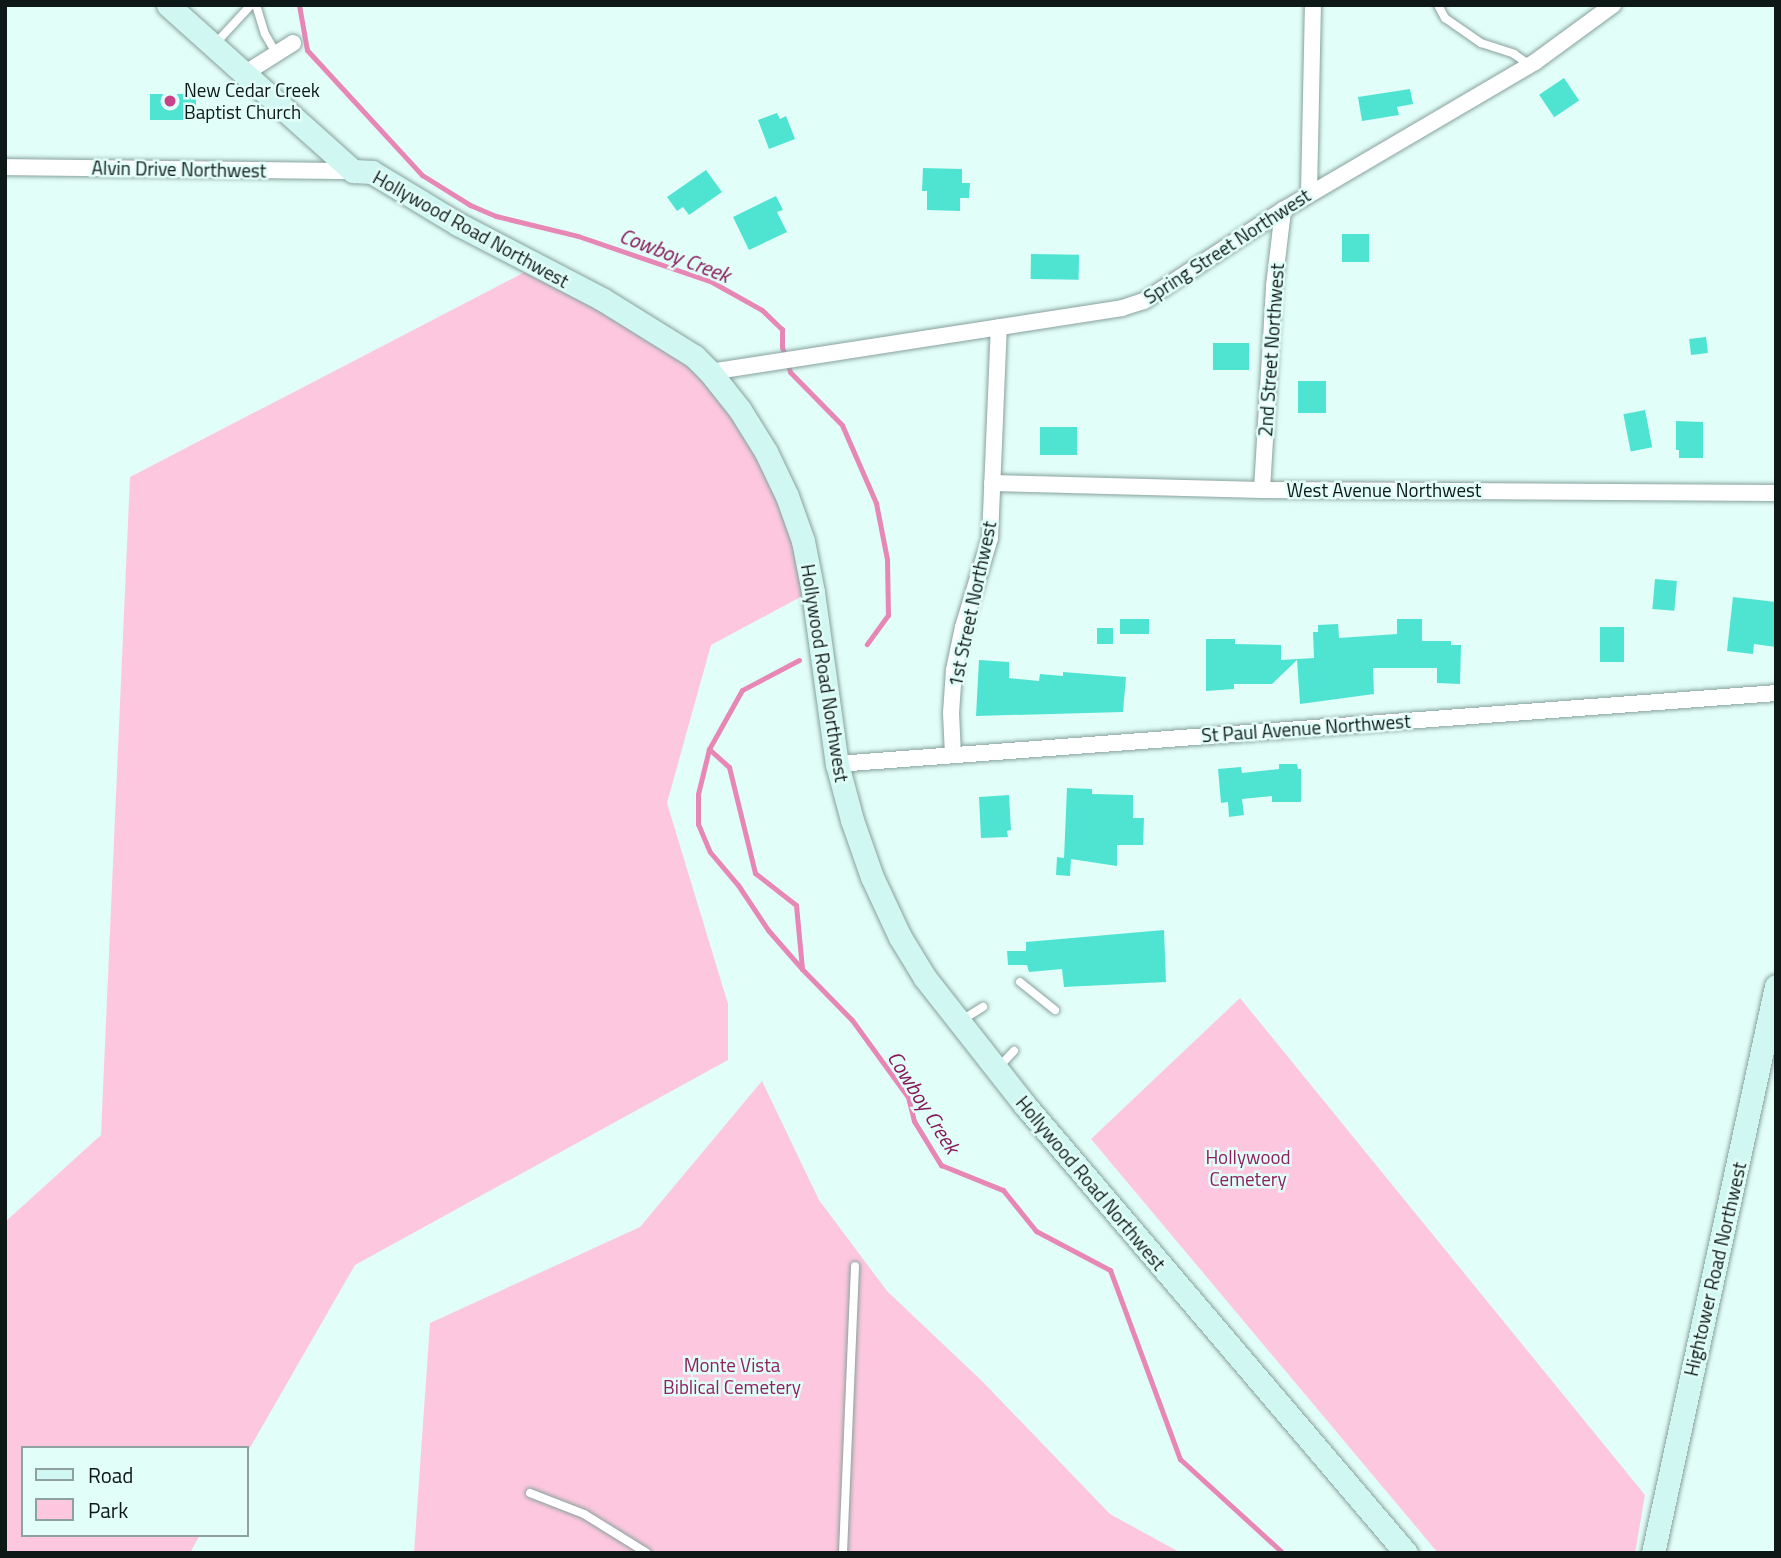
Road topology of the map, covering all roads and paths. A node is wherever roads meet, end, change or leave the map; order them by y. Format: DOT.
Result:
graph roads {
  1 [pos="168,5"];
  2 [pos="253,5"];
  3 [pos="1313,5"];
  4 [pos="1438,5"];
  5 [pos="1612,5"];
  6 [pos="293,43"];
  7 [pos="213,46"];
  8 [pos="276,53"];
  9 [pos="1530,65"];
  10 [pos="244,74"];
  11 [pos="5,167"];
  12 [pos="353,171"];
  13 [pos="1309,193"];
  14 [pos="1283,209"];
  15 [pos="999,327"];
  16 [pos="710,372"];
  17 [pos="992,483"];
  18 [pos="1262,490"];
  19 [pos="1776,493"];
  20 [pos="1776,693"];
  21 [pos="953,755"];
  22 [pos="837,764"];
  23 [pos="1020,982"];
  24 [pos="1776,986"];
  25 [pos="983,1007"];
  26 [pos="1055,1010"];
  27 [pos="959,1022"];
  28 [pos="1014,1051"];
  29 [pos="996,1069"];
  30 [pos="855,1266"];
  31 [pos="530,1493"];
  32 [pos="647,1553"];
  33 [pos="843,1553"];
  34 [pos="1406,1553"];
  35 [pos="1653,1553"];
  1 -- 7 [label="street, Hollywood Road Northwest"];
  2 -- 7 [label="lane"];
  2 -- 8 [label="lane"];
  3 -- 13 [label="street"];
  4 -- 9 [label="lane"];
  5 -- 9 [label="street, Spring Street Northwest"];
  6 -- 8 [label="street"];
  7 -- 10 [label="street, Hollywood Road Northwest"];
  8 -- 10 [label="street"];
  9 -- 13 [label="street, Spring Street Northwest"];
  10 -- 12 [label="street, Hollywood Road Northwest"];
  11 -- 12 [label="street, Alvin Drive Northwest"];
  12 -- 16 [label="street, Hollywood Road Northwest"];
  13 -- 14 [label="street, Spring Street Northwest"];
  14 -- 15 [label="street, Spring Street Northwest"];
  14 -- 18 [label="street, 2nd Street Northwest"];
  15 -- 16 [label="street, Spring Street Northwest"];
  15 -- 17 [label="street, 1st Street Northwest"];
  16 -- 22 [label="street, Hollywood Road Northwest"];
  17 -- 18 [label="street, West Avenue Northwest"];
  17 -- 21 [label="street, 1st Street Northwest"];
  18 -- 19 [label="street, West Avenue Northwest"];
  20 -- 21 [label="street, St Paul Avenue Northwest"];
  21 -- 22 [label="street, St Paul Avenue Northwest"];
  22 -- 27 [label="street, Hollywood Road Northwest"];
  23 -- 26 [label="lane"];
  24 -- 35 [label="street, Hightower Road Northwest"];
  25 -- 27 [label="lane"];
  27 -- 29 [label="street, Hollywood Road Northwest"];
  28 -- 29 [label="lane"];
  29 -- 34 [label="street, Hollywood Road Northwest"];
  30 -- 33 [label="lane"];
  31 -- 32 [label="lane"];
}
